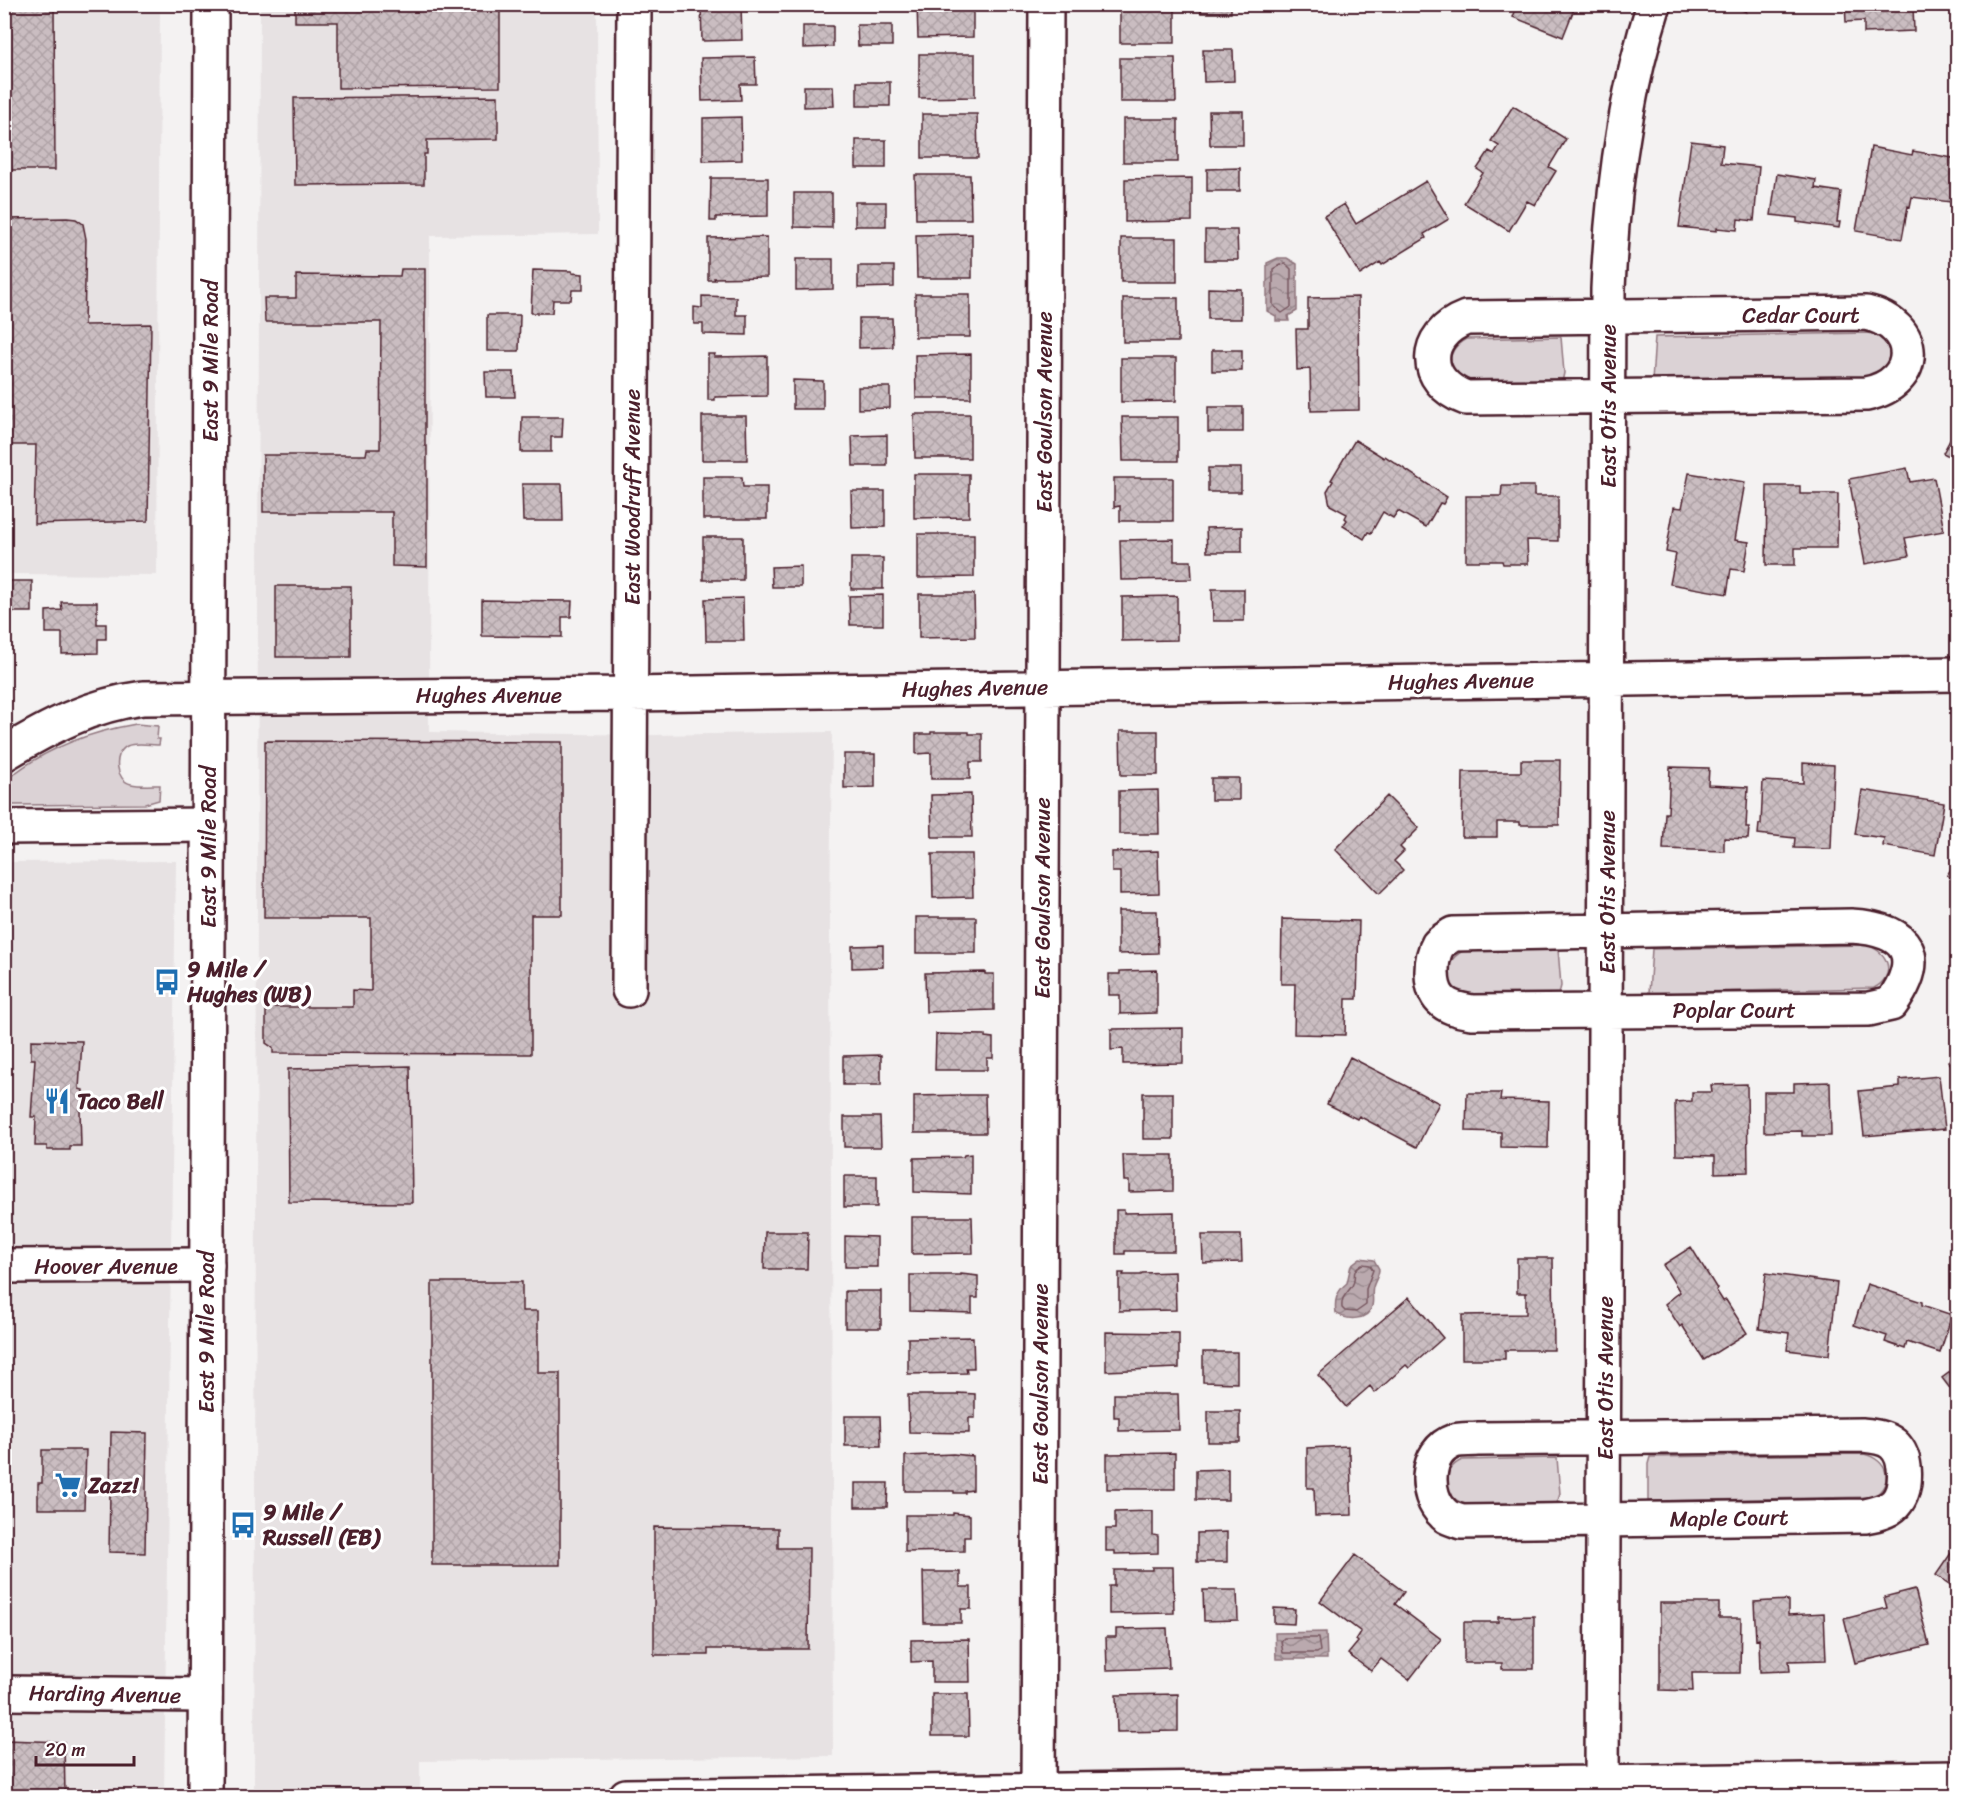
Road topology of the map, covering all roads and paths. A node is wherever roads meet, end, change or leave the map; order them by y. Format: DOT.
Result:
graph roads {
  1 [pos="211,4"];
  2 [pos="634,4"];
  3 [pos="1046,4"];
  4 [pos="1654,4"];
  5 [pos="1608,316"];
  6 [pos="1608,398"];
  7 [pos="1958,674"];
  8 [pos="1607,678"];
  9 [pos="1043,687"];
  10 [pos="630,694"];
  11 [pos="209,697"];
  12 [pos="4,754"];
  13 [pos="209,825"];
  14 [pos="4,826"];
  15 [pos="1606,930"];
  16 [pos="629,990"];
  17 [pos="1606,1010"];
  18 [pos="207,1265"];
  19 [pos="4,1266"];
  20 [pos="1605,1439"];
  21 [pos="1605,1520"];
  22 [pos="4,1693"];
  23 [pos="205,1695"];
  24 [pos="1958,1778"];
  25 [pos="1602,1783"];
  26 [pos="1860,1788"];
  27 [pos="1449,1791"];
  28 [pos="1038,1792"];
  29 [pos="627,1796"];
  30 [pos="205,1797"];
  1 -- 11 [label="street, East 9 Mile Road"];
  2 -- 10 [label="street, East Woodruff Avenue"];
  3 -- 9 [label="street, East Goulson Avenue"];
  4 -- 5 [label="street, East Otis Avenue"];
  5 -- 6 [label="street, East Otis Avenue"];
  5 -- 6 [label="street, Cedar Court"];
  5 -- 6 [label="street, Cedar Court"];
  6 -- 8 [label="street, East Otis Avenue"];
  7 -- 8 [label="street, Hughes Avenue"];
  8 -- 9 [label="street, Hughes Avenue"];
  8 -- 15 [label="street, East Otis Avenue"];
  9 -- 10 [label="street, Hughes Avenue"];
  9 -- 28 [label="street, East Goulson Avenue"];
  10 -- 11 [label="street, Hughes Avenue"];
  10 -- 16 [label="street, East Woodruff Avenue"];
  11 -- 12 [label="street, Hughes Avenue"];
  11 -- 13 [label="street, East 9 Mile Road"];
  13 -- 14 [label="street"];
  13 -- 18 [label="street, East 9 Mile Road"];
  15 -- 17 [label="street, East Otis Avenue"];
  15 -- 17 [label="street, Poplar Court"];
  15 -- 17 [label="street, Poplar Court"];
  17 -- 20 [label="street, East Otis Avenue"];
  18 -- 19 [label="street, Hoover Avenue"];
  18 -- 23 [label="street, East 9 Mile Road"];
  20 -- 21 [label="street, East Otis Avenue"];
  20 -- 21 [label="street, Maple Court"];
  20 -- 21 [label="street, Maple Court"];
  21 -- 25 [label="street, East Otis Avenue"];
  22 -- 23 [label="street, Harding Avenue"];
  23 -- 30 [label="street, East 9 Mile Road"];
  24 -- 26 [label="street"];
  25 -- 26 [label="street"];
  25 -- 27 [label="street"];
  27 -- 28 [label="street"];
  28 -- 29 [label="street"];
}
